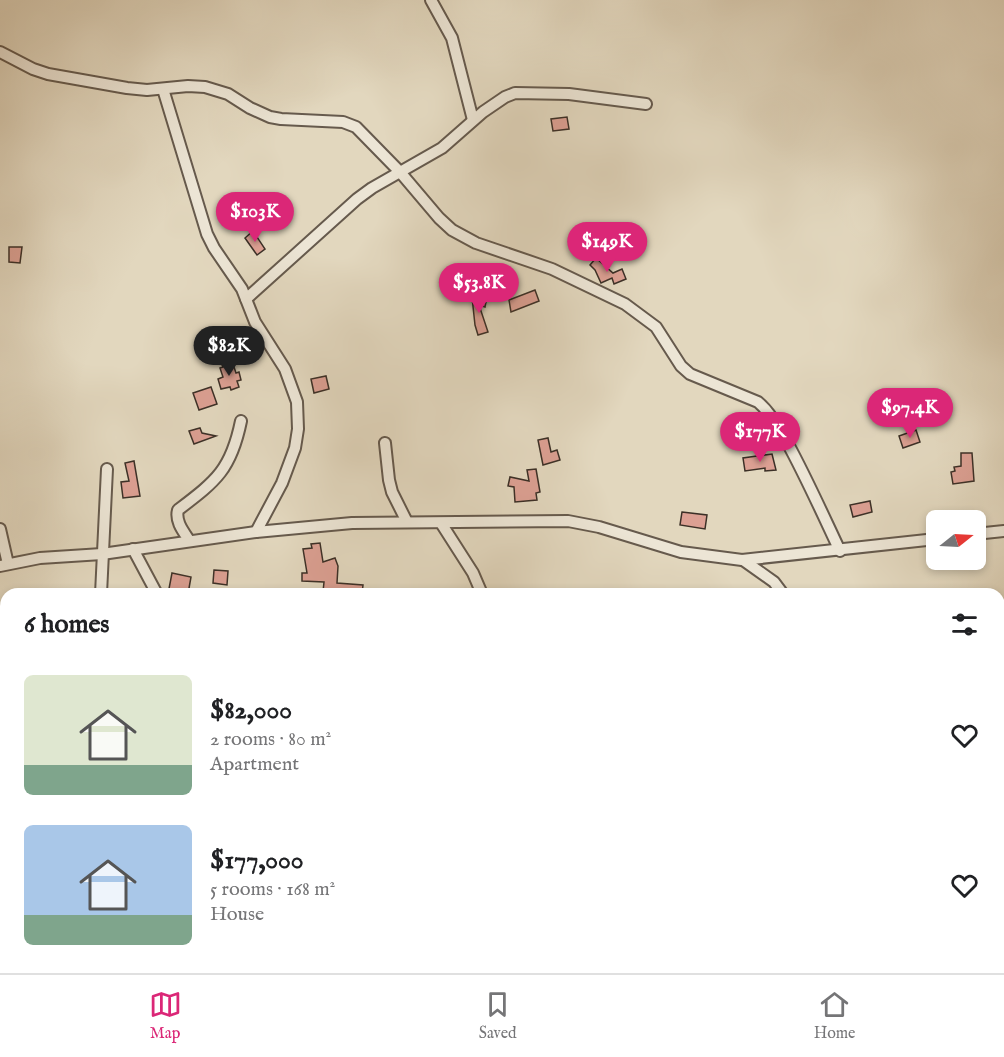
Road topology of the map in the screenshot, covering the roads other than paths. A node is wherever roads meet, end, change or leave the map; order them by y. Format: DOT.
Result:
graph roads {
  1 [pos="431,0"];
  2 [pos="0,52"];
  3 [pos="163,88"];
  4 [pos="646,104"];
  5 [pos="473,120"];
  6 [pos="400,172"];
  7 [pos="246,299"];
  8 [pos="241,421"];
  9 [pos="385,443"];
  10 [pos="107,469"];
  11 [pos="407,522"];
  12 [pos="441,523"];
  13 [pos="0,529"];
  14 [pos="1004,531"];
  15 [pos="256,532"];
  16 [pos="986,533"];
  17 [pos="189,540"];
  18 [pos="926,541"];
  19 [pos="133,549"];
  20 [pos="840,551"];
  21 [pos="102,554"];
  22 [pos="742,560"];
  23 [pos="4,565"];
  24 [pos="100,588"];
  25 [pos="154,588"];
  26 [pos="479,588"];
  27 [pos="778,588"];
  1 -- 5 [label="street"];
  2 -- 3 [label="street"];
  3 -- 6 [label="street"];
  3 -- 7 [label="street"];
  4 -- 5 [label="street"];
  5 -- 6 [label="street"];
  6 -- 7 [label="street"];
  6 -- 20 [label="street"];
  7 -- 15 [label="street"];
  8 -- 17 [label="street"];
  9 -- 11 [label="street"];
  10 -- 21 [label="street"];
  11 -- 12 [label="street"];
  11 -- 15 [label="street"];
  12 -- 22 [label="street"];
  12 -- 26 [label="street"];
  13 -- 23 [label="street"];
  14 -- 16 [label="street"];
  15 -- 17 [label="street"];
  17 -- 19 [label="street"];
  18 -- 20 [label="street"];
  19 -- 21 [label="street"];
  19 -- 25 [label="street"];
  20 -- 22 [label="street"];
  21 -- 23 [label="street"];
  21 -- 24 [label="street"];
  22 -- 27 [label="street"];
}
